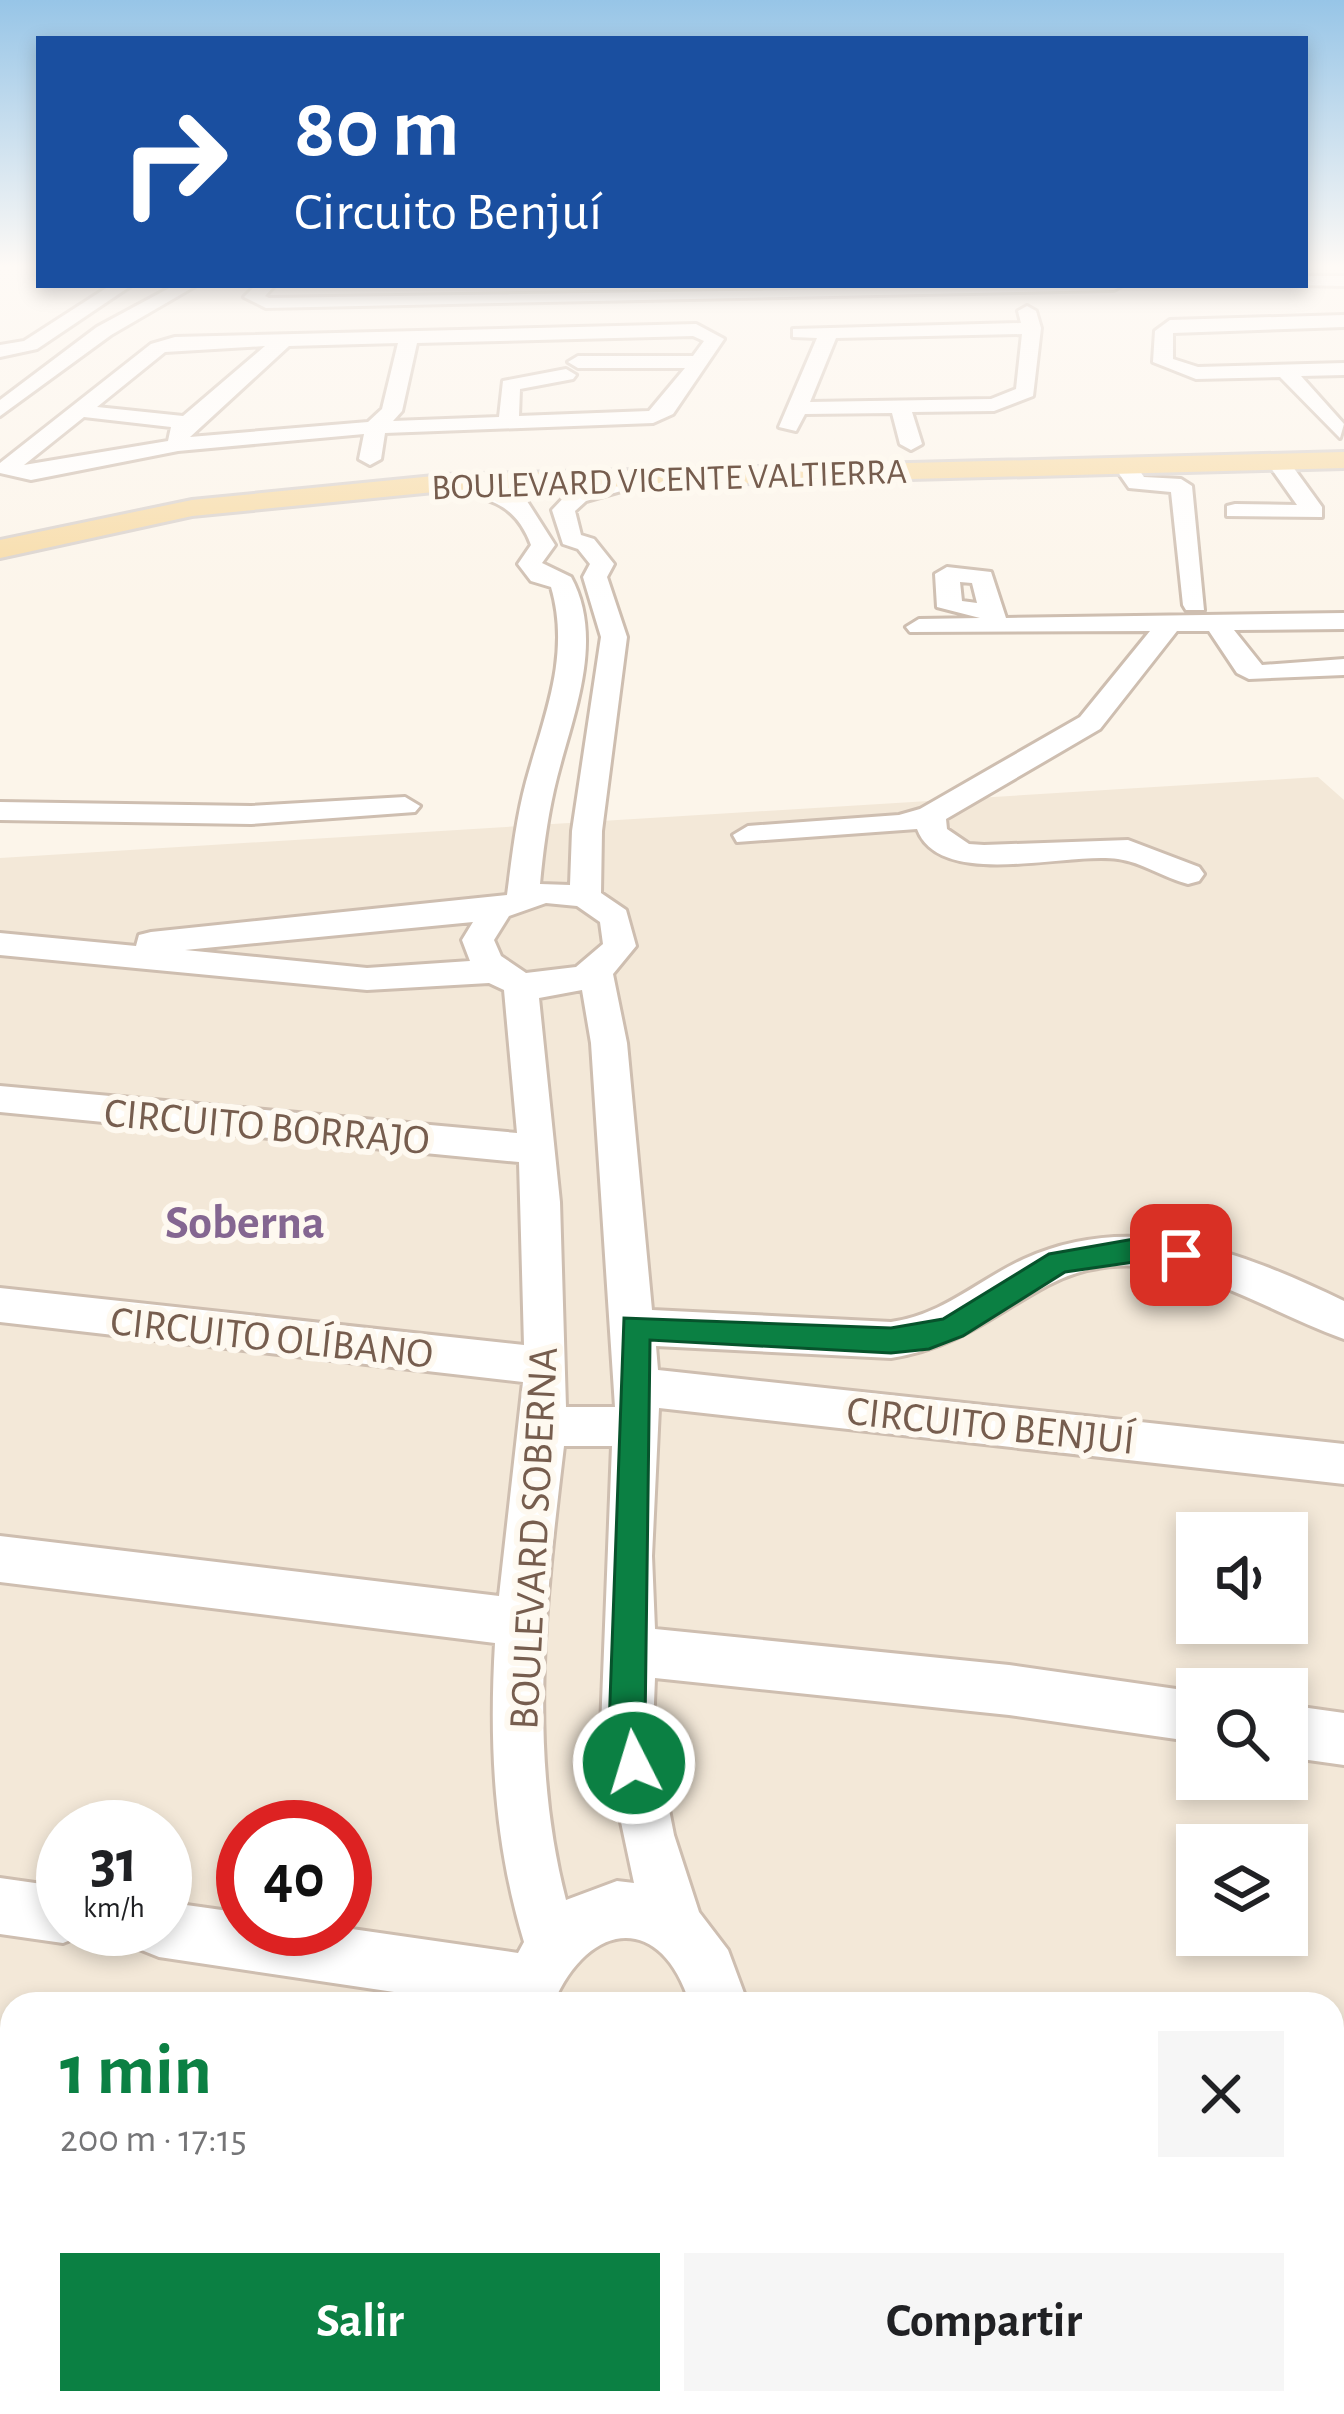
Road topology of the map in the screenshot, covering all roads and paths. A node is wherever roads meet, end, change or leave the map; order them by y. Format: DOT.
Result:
graph roads {
  1 [pos="39,381"];
  2 [pos="120,381"];
  3 [pos="239,381"];
  4 [pos="406,381"];
  5 [pos="526,381"];
  6 [pos="558,381"];
  7 [pos="685,381"];
  8 [pos="810,381"];
  9 [pos="1026,381"];
  10 [pos="1295,381"];
  11 [pos="1315,381"];
  12 [pos="232,387"];
  13 [pos="263,388"];
  14 [pos="799,408"];
  15 [pos="901,408"];
  16 [pos="0,410"];
  17 [pos="82,411"];
  18 [pos="518,418"];
  19 [pos="188,423"];
  20 [pos="923,426"];
  21 [pos="788,428"];
  22 [pos="1343,432"];
  23 [pos="1299,433"];
  24 [pos="1188,436"];
  25 [pos="401,437"];
  26 [pos="178,445"];
  27 [pos="359,460"];
  28 [pos="1277,461"];
  29 [pos="1124,465"];
  30 [pos="230,475"];
  31 [pos="648,476"];
  32 [pos="444,483"];
  33 [pos="81,503"];
  34 [pos="1235,511"];
  35 [pos="571,539"];
  36 [pos="543,545"];
  37 [pos="0,549"];
  38 [pos="595,577"];
  39 [pos="562,582"];
  40 [pos="1195,604"];
  41 [pos="1344,621"];
  42 [pos="1217,624"];
  43 [pos="1168,626"];
  44 [pos="919,627"];
  45 [pos="1344,668"];
  46 [pos="405,806"];
  47 [pos="11,810"];
  48 [pos="931,815"];
  49 [pos="748,835"];
  50 [pos="0,836"];
  51 [pos="1188,874"];
  52 [pos="585,897"];
  53 [pos="511,903"];
  54 [pos="0,944"];
  55 [pos="105,950"];
  56 [pos="596,973"];
  57 [pos="507,977"];
  58 [pos="0,1099"];
  59 [pos="535,1149"];
  60 [pos="0,1305"];
  61 [pos="1344,1321"];
  62 [pos="634,1327"];
  63 [pos="543,1366"];
  64 [pos="637,1407"];
  65 [pos="544,1426"];
  66 [pos="1344,1463"];
  67 [pos="0,1559"];
  68 [pos="520,1622"];
  69 [pos="632,1651"];
  70 [pos="1176,1715"];
  71 [pos="1308,1734"];
  72 [pos="1344,1739"];
  73 [pos="0,1906"];
  74 [pos="36,1911"];
  75 [pos="674,1922"];
  76 [pos="192,1933"];
  77 [pos="538,1978"];
  78 [pos="715,1992"];
  1 -- 16 [label="street"];
  2 -- 17 [label="street"];
  3 -- 12 [label="street"];
  4 -- 25 [label="street"];
  5 -- 18 [label="street"];
  6 -- 18 [label="street"];
  7 -- 18 [label="street"];
  8 -- 14 [label="street"];
  9 -- 20 [label="street"];
  10 -- 22 [label="street"];
  11 -- 22 [label="street"];
  12 -- 13 [label="street"];
  12 -- 19 [label="street"];
  14 -- 15 [label="street"];
  14 -- 21 [label="street"];
  15 -- 20 [label="street"];
  15 -- 20 [label="street"];
  17 -- 19 [label="street"];
  17 -- 26 [label="street"];
  18 -- 25 [label="street"];
  19 -- 26 [label="street"];
  20 -- 24 [label="main road, BOULEVARD VICENTE VALTIERRA"];
  20 -- 25 [label="main road, BOULEVARD VICENTE VALTIERRA"];
  22 -- 23 [label="main road"];
  22 -- 28 [label="main road, BOULEVARD VICENTE VALTIERRA"];
  25 -- 26 [label="street"];
  25 -- 27 [label="main road, BOULEVARD VICENTE VALTIERRA"];
  28 -- 29 [label="main road, BOULEVARD VICENTE VALTIERRA"];
  28 -- 34 [label="street"];
  29 -- 31 [label="main road, BOULEVARD VICENTE VALTIERRA"];
  29 -- 40 [label="street"];
  30 -- 33 [label="main road"];
  31 -- 32 [label="main road, BOULEVARD VICENTE VALTIERRA"];
  31 -- 35 [label="street"];
  32 -- 36 [label="street"];
  32 -- 37 [label="main road, BOULEVARD VICENTE VALTIERRA"];
  35 -- 36 [label="street"];
  35 -- 38 [label="street"];
  36 -- 39 [label="street"];
  38 -- 39 [label="street"];
  38 -- 52 [label="street"];
  39 -- 53 [label="street"];
  41 -- 42 [label="street"];
  42 -- 43 [label="street"];
  42 -- 45 [label="street"];
  43 -- 44 [label="street"];
  43 -- 48 [label="street"];
  46 -- 47 [label="street"];
  47 -- 50 [label="street"];
  48 -- 49 [label="street"];
  48 -- 51 [label="street"];
  52 -- 53 [label="street"];
  52 -- 56 [label="street"];
  53 -- 55 [label="street"];
  53 -- 57 [label="street"];
  54 -- 55 [label="street"];
  55 -- 57 [label="street"];
  56 -- 57 [label="street"];
  56 -- 62 [label="street"];
  57 -- 59 [label="street, BOULEVARD SOBERNA"];
  58 -- 59 [label="street, CIRCUITO BORRAJO"];
  59 -- 63 [label="street, BOULEVARD SOBERNA"];
  60 -- 63 [label="street, CIRCUITO OLÍBANO"];
  61 -- 62 [label="street, CIRCUITO BENJUÍ"];
  62 -- 64 [label="street"];
  63 -- 65 [label="street, BOULEVARD SOBERNA"];
  64 -- 65 [label="street, CIRCUITO BENJUÍ"];
  64 -- 66 [label="street, CIRCUITO BENJUÍ"];
  64 -- 69 [label="street"];
  65 -- 68 [label="street, BOULEVARD SOBERNA"];
  67 -- 68 [label="street"];
  68 -- 77 [label="street, BOULEVARD SOBERNA"];
  69 -- 70 [label="street"];
  69 -- 75 [label="street"];
  71 -- 72 [label="street"];
  73 -- 74 [label="street"];
  75 -- 77 [label="street"];
  75 -- 78 [label="street"];
  76 -- 77 [label="street"];
}
